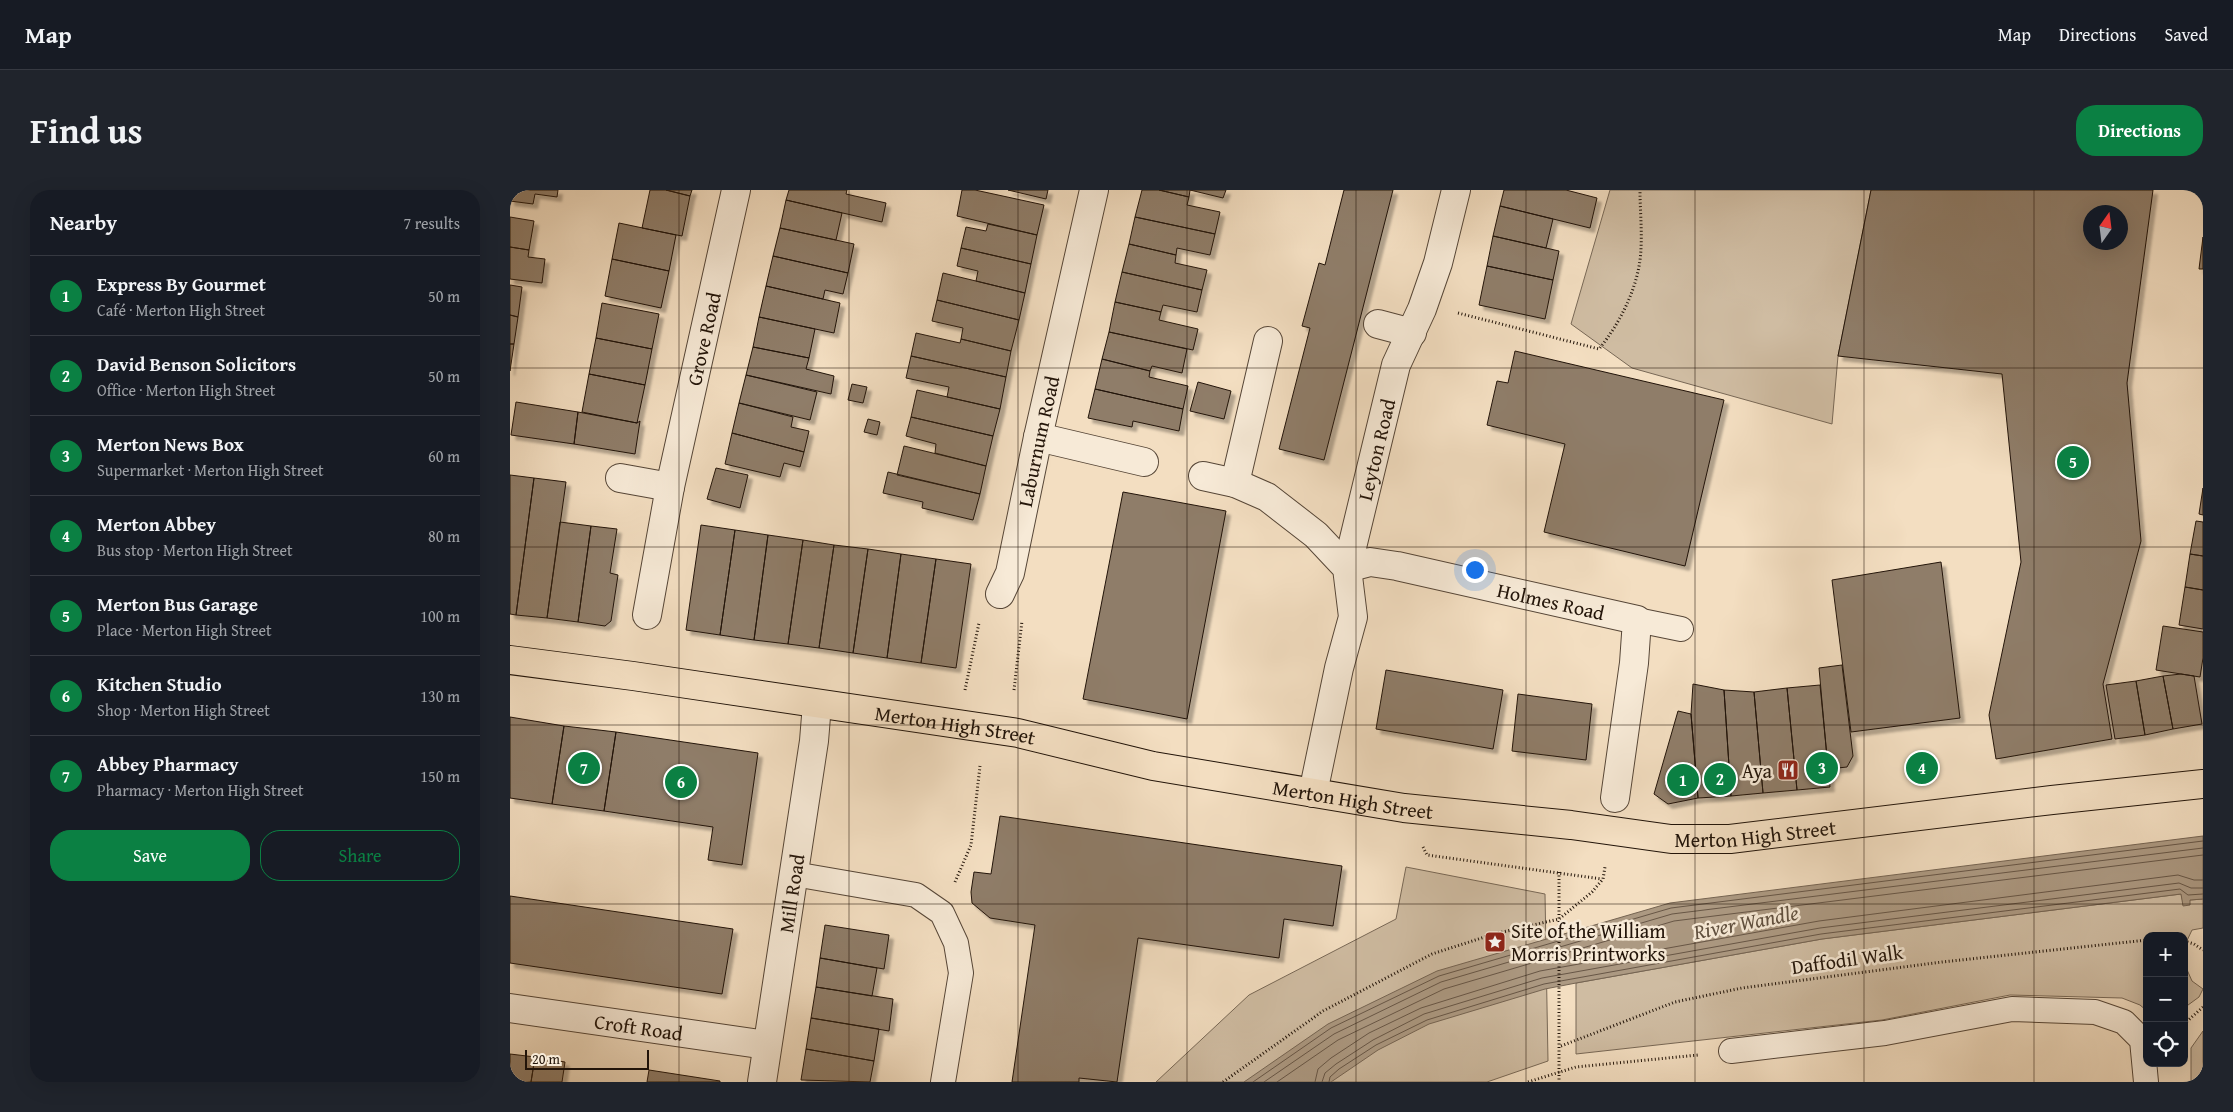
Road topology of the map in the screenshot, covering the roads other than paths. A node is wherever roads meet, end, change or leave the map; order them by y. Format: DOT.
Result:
graph roads {
  1 [pos="736,190"];
  2 [pos="1094,190"];
  3 [pos="1456,190"];
  4 [pos="1378,324"];
  5 [pos="1268,341"];
  6 [pos="1407,343"];
  7 [pos="1038,437"];
  8 [pos="1144,462"];
  9 [pos="1203,476"];
  10 [pos="620,478"];
  11 [pos="1235,483"];
  12 [pos="670,487"];
  13 [pos="1347,568"];
  14 [pos="1000,594"];
  15 [pos="647,615"];
  16 [pos="1637,620"];
  17 [pos="1681,630"];
  18 [pos="510,660"];
  19 [pos="817,704"];
  20 [pos="2203,784"];
  21 [pos="1313,793"];
  22 [pos="1615,798"];
  23 [pos="794,874"];
  24 [pos="510,1008"];
  25 [pos="767,1046"];
  26 [pos="1731,1051"];
  27 [pos="762,1082"];
  28 [pos="943,1082"];
  29 [pos="2146,1082"];
  1 -- 12 [label="street, Grove Road"];
  2 -- 7 [label="street, Laburnum Road"];
  3 -- 6 [label="street, Leyton Road"];
  4 -- 6 [label="street"];
  5 -- 11 [label="street"];
  6 -- 13 [label="street, Leyton Road"];
  7 -- 8 [label="street"];
  7 -- 14 [label="street, Laburnum Road"];
  9 -- 11 [label="street"];
  10 -- 12 [label="street"];
  11 -- 13 [label="street"];
  12 -- 15 [label="street, Grove Road"];
  13 -- 16 [label="street, Holmes Road"];
  13 -- 21 [label="street"];
  16 -- 17 [label="lane, Holmes Road"];
  16 -- 22 [label="street"];
  18 -- 19 [label="main road, Merton High Street"];
  19 -- 21 [label="main road, Merton High Street"];
  19 -- 23 [label="street, Mill Road"];
  20 -- 21 [label="main road, Merton High Street"];
  23 -- 25 [label="street, Mill Road"];
  23 -- 28 [label="lane"];
  24 -- 25 [label="street, Croft Road"];
  25 -- 27 [label="street, Mill Road"];
  26 -- 29 [label="lane"];
}
